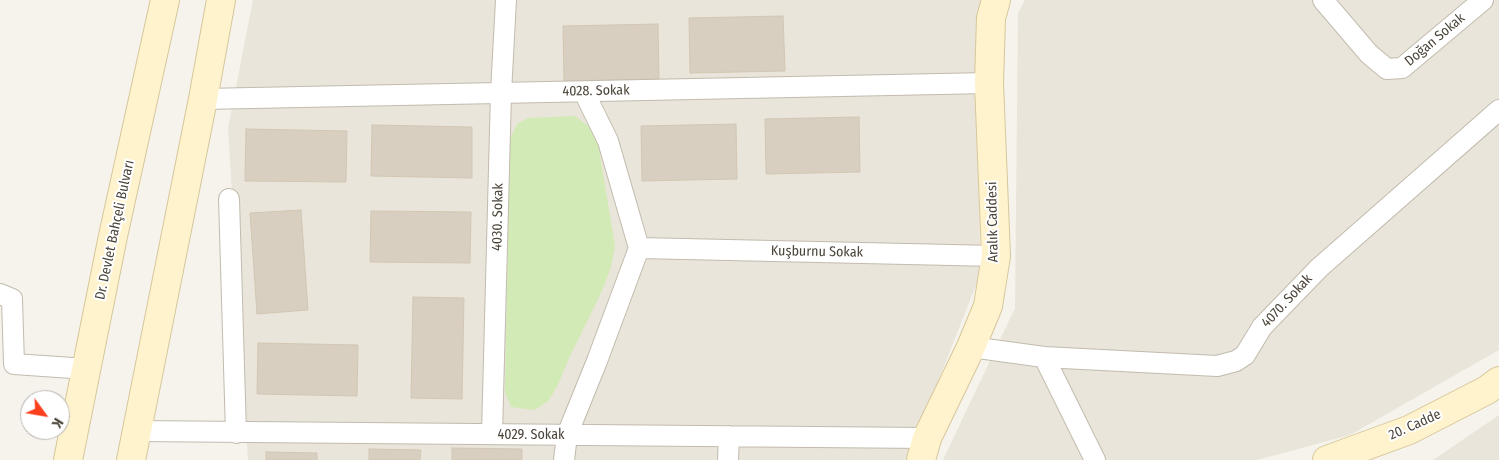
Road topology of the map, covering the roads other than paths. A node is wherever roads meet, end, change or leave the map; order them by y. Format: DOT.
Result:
graph roads {
  1 [pos="165,0"];
  2 [pos="221,0"];
  3 [pos="506,0"];
  4 [pos="996,0"];
  5 [pos="1323,0"];
  6 [pos="1483,0"];
  7 [pos="988,83"];
  8 [pos="584,92"];
  9 [pos="501,93"];
  10 [pos="203,100"];
  11 [pos="1499,110"];
  12 [pos="229,199"];
  13 [pos="639,248"];
  14 [pos="996,256"];
  15 [pos="0,294"];
  16 [pos="971,347"];
  17 [pos="1044,357"];
  18 [pos="87,369"];
  19 [pos="1499,381"];
  20 [pos="136,432"];
  21 [pos="236,432"];
  22 [pos="492,434"];
  23 [pos="567,435"];
  24 [pos="729,436"];
  25 [pos="924,449"];
  26 [pos="68,460"];
  27 [pos="131,460"];
  28 [pos="564,460"];
  29 [pos="728,460"];
  30 [pos="1095,460"];
  31 [pos="1327,460"];
  1 -- 18 [label="street, Dr. Devlet Bahçeli Bulvarı"];
  2 -- 10 [label="street"];
  3 -- 9 [label="street, 4030. Sokak"];
  4 -- 7 [label="street, Aralık Caddesi"];
  5 -- 6 [label="street, Doğan Sokak"];
  7 -- 8 [label="street, 4028. Sokak"];
  7 -- 14 [label="street, Aralık Caddesi"];
  8 -- 9 [label="street, 4028. Sokak"];
  8 -- 13 [label="street"];
  9 -- 10 [label="street, 4028. Sokak"];
  9 -- 22 [label="street, 4030. Sokak"];
  10 -- 20 [label="street"];
  11 -- 17 [label="street, 4070. Sokak"];
  12 -- 21 [label="street"];
  13 -- 14 [label="street, Kuşburnu Sokak"];
  13 -- 23 [label="street"];
  14 -- 16 [label="street, Aralık Caddesi"];
  15 -- 18 [label="street"];
  16 -- 17 [label="street, 4070. Sokak"];
  16 -- 25 [label="street, Aralık Caddesi"];
  17 -- 30 [label="street"];
  18 -- 26 [label="street, Dr. Devlet Bahçeli Bulvarı"];
  19 -- 31 [label="street, 20. Cadde"];
  20 -- 21 [label="street, 4029. Sokak"];
  20 -- 27 [label="street"];
  21 -- 22 [label="street, 4029. Sokak"];
  22 -- 23 [label="street, 4029. Sokak"];
  23 -- 24 [label="street, 4029. Sokak"];
  23 -- 28 [label="street"];
  24 -- 25 [label="street, 4029. Sokak"];
  24 -- 29 [label="street"];
}
